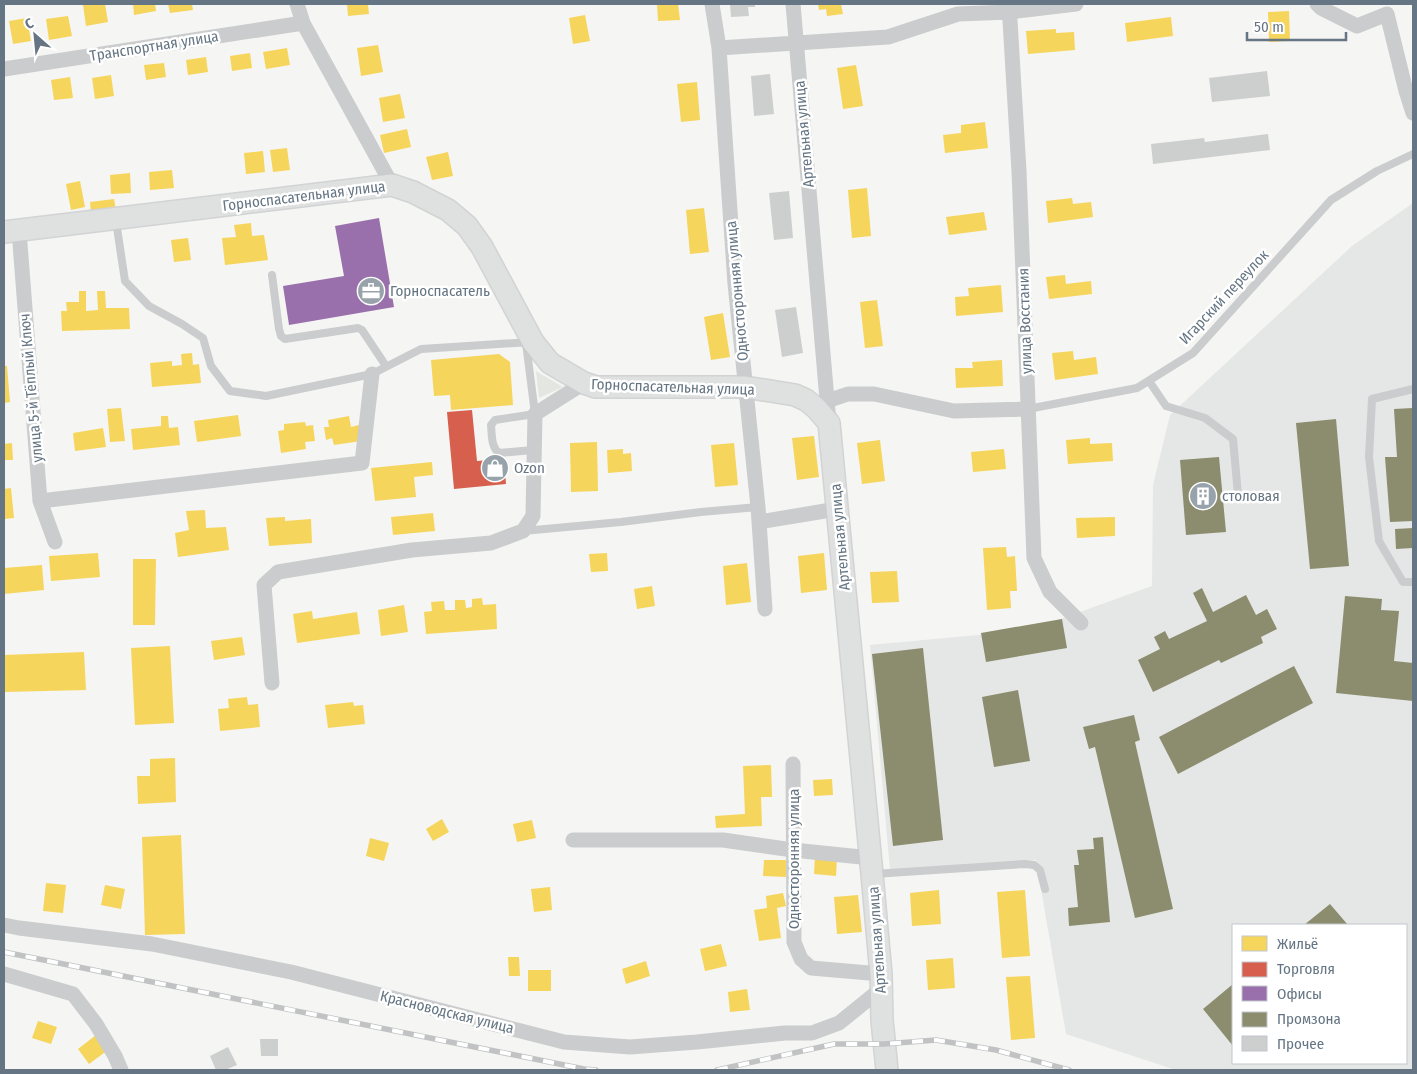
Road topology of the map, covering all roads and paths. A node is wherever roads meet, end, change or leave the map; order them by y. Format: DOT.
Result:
graph roads {
  1 [pos="297,4"];
  2 [pos="712,4"];
  3 [pos="793,4"];
  4 [pos="1076,4"];
  5 [pos="1317,4"];
  6 [pos="1009,8"];
  7 [pos="1388,9"];
  8 [pos="304,24"];
  9 [pos="796,42"];
  10 [pos="719,48"];
  11 [pos="4,69"];
  12 [pos="1413,113"];
  13 [pos="1413,154"];
  14 [pos="392,185"];
  15 [pos="115,219"];
  16 [pos="11,231"];
  17 [pos="272,275"];
  18 [pos="530,342"];
  19 [pos="386,366"];
  20 [pos="372,374"];
  21 [pos="1149,380"];
  22 [pos="584,383"];
  23 [pos="745,387"];
  24 [pos="1413,389"];
  25 [pos="827,401"];
  26 [pos="1028,410"];
  27 [pos="535,414"];
  28 [pos="829,423"];
  29 [pos="533,450"];
  30 [pos="1238,495"];
  31 [pos="40,502"];
  32 [pos="837,509"];
  33 [pos="758,514"];
  34 [pos="523,531"];
  35 [pos="55,542"];
  36 [pos="1413,582"];
  37 [pos="765,609"];
  38 [pos="1081,623"];
  39 [pos="272,683"];
  40 [pos="793,764"];
  41 [pos="573,840"];
  42 [pos="793,850"];
  43 [pos="871,866"];
  44 [pos="1045,889"];
  45 [pos="4,925"];
  46 [pos="4,974"];
  47 [pos="881,982"];
  48 [pos="121,1070"];
  49 [pos="886,1070"];
  1 -- 8 [label="street"];
  2 -- 10 [label="street, Односторонняя улица"];
  3 -- 9 [label="street, Артельная улица"];
  4 -- 6 [label="street"];
  5 -- 7 [label="street"];
  6 -- 9 [label="street"];
  6 -- 26 [label="street, улица Восстания"];
  7 -- 12 [label="street"];
  8 -- 11 [label="street, Транспортная улица"];
  8 -- 14 [label="street"];
  9 -- 10 [label="street"];
  9 -- 25 [label="street, Артельная улица"];
  10 -- 23 [label="street, Односторонняя улица"];
  13 -- 21 [label="lane, Игарский переулок"];
  14 -- 15 [label="main road, Горноспасательная улица"];
  14 -- 18 [label="main road, Горноспасательная улица"];
  15 -- 16 [label="main road, Горноспасательная улица"];
  15 -- 20 [label="lane"];
  16 -- 31 [label="street, улица 5-й Тёплый Ключ"];
  17 -- 19 [label="lane"];
  18 -- 19 [label="lane"];
  18 -- 22 [label="main road, Горноспасательная улица"];
  18 -- 27 [label="lane"];
  19 -- 20 [label="lane"];
  20 -- 31 [label="street"];
  21 -- 26 [label="lane, Игарский переулок"];
  21 -- 30 [label="lane"];
  22 -- 23 [label="main road, Горноспасательная улица"];
  22 -- 27 [label="street"];
  23 -- 28 [label="main road, Горноспасательная улица"];
  23 -- 33 [label="street, Односторонняя улица"];
  24 -- 36 [label="lane"];
  25 -- 26 [label="street"];
  25 -- 28 [label="street, Артельная улица"];
  26 -- 38 [label="street, улица Восстания"];
  27 -- 29 [label="street"];
  27 -- 29 [label="lane"];
  28 -- 32 [label="main road, Артельная улица"];
  29 -- 34 [label="street"];
  31 -- 35 [label="street, улица 5-й Тёплый Ключ"];
  32 -- 33 [label="street"];
  32 -- 43 [label="main road, Артельная улица"];
  33 -- 34 [label="lane"];
  33 -- 37 [label="street, Односторонняя улица"];
  34 -- 39 [label="street"];
  40 -- 42 [label="street, Односторонняя улица"];
  41 -- 42 [label="street"];
  42 -- 43 [label="street"];
  42 -- 47 [label="street, Односторонняя улица"];
  43 -- 44 [label="lane"];
  43 -- 47 [label="main road, Артельная улица"];
  45 -- 47 [label="street, Красноводская улица"];
  46 -- 48 [label="street"];
  47 -- 49 [label="main road, Артельная улица"];
}
